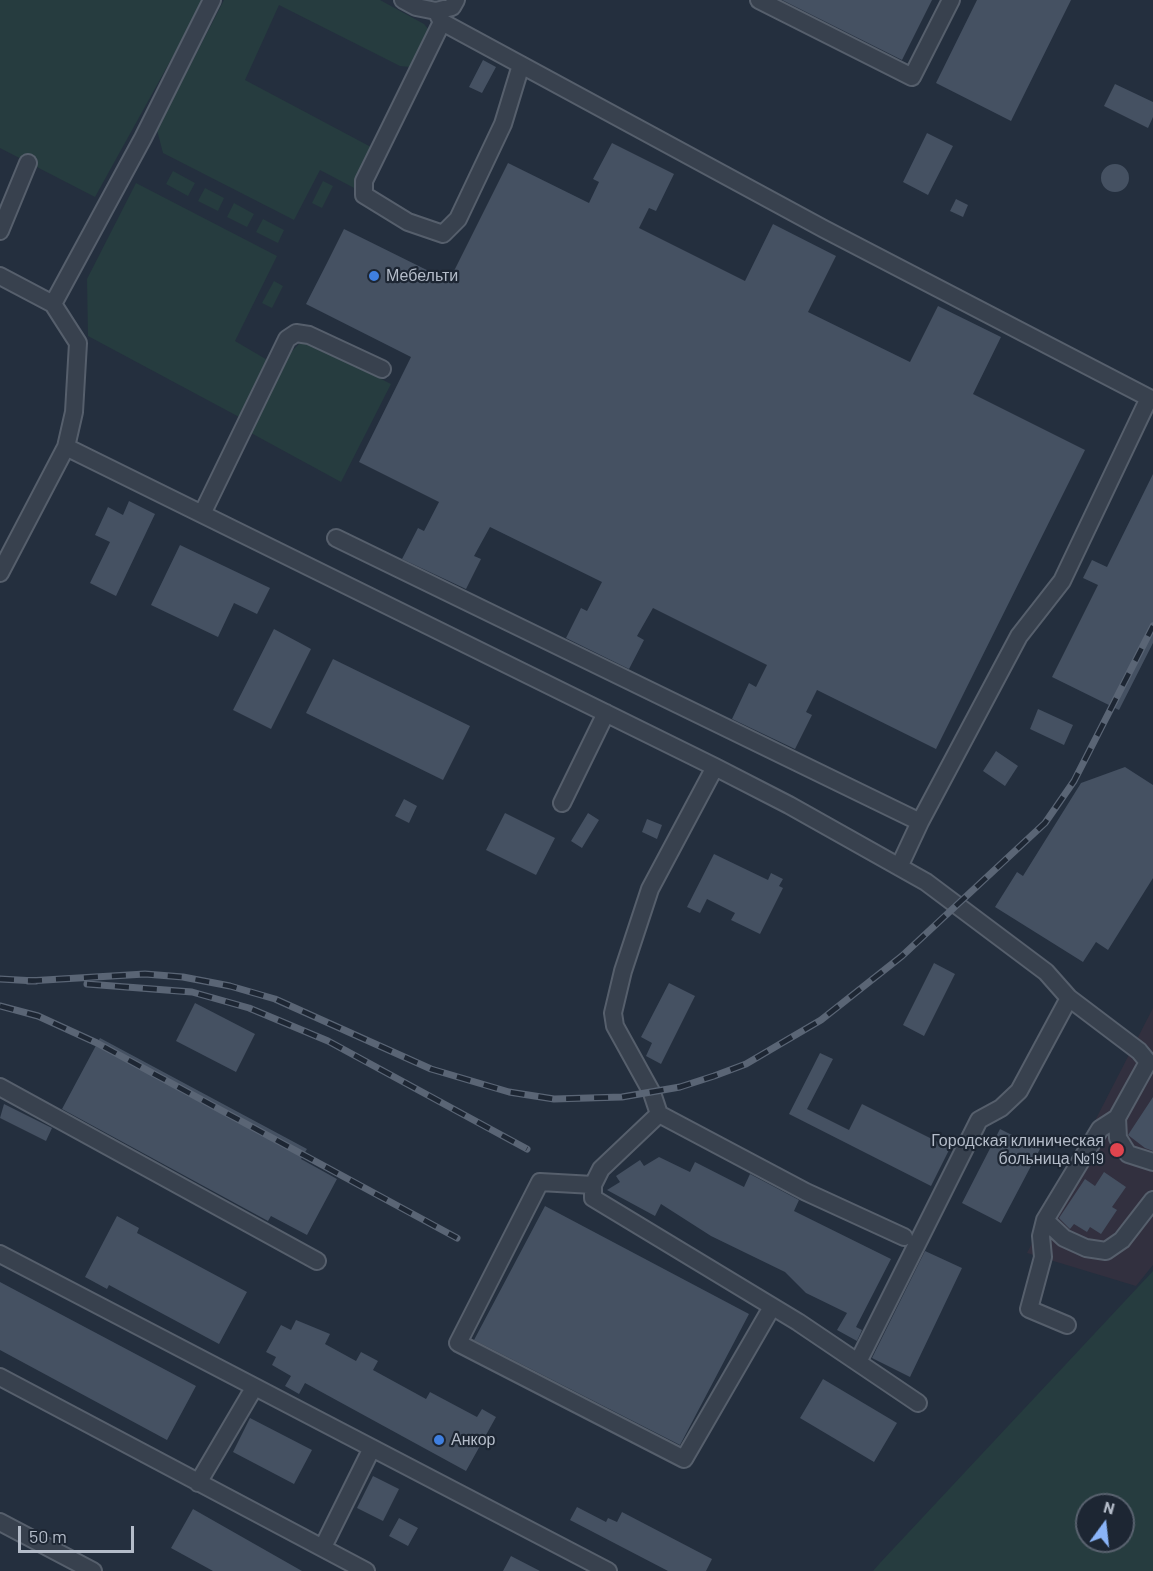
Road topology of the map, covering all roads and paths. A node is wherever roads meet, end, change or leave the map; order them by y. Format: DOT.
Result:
graph roads {
  1 [pos="212,0"];
  2 [pos="403,0"];
  3 [pos="456,0"];
  4 [pos="759,0"];
  5 [pos="951,0"];
  6 [pos="439,17"];
  7 [pos="521,65"];
  8 [pos="28,163"];
  9 [pos="0,231"];
  10 [pos="0,276"];
  11 [pos="53,304"];
  12 [pos="382,369"];
  13 [pos="1151,399"];
  14 [pos="66,447"];
  15 [pos="202,514"];
  16 [pos="336,538"];
  17 [pos="0,573"];
  18 [pos="606,713"];
  19 [pos="715,767"];
  20 [pos="562,803"];
  21 [pos="920,822"];
  22 [pos="899,867"];
  23 [pos="1069,998"];
  24 [pos="1151,1059"];
  25 [pos="0,1087"];
  26 [pos="659,1114"];
  27 [pos="1118,1118"];
  28 [pos="1153,1162"];
  29 [pos="593,1185"];
  30 [pos="1153,1200"];
  31 [pos="1045,1220"];
  32 [pos="904,1237"];
  33 [pos="0,1254"];
  34 [pos="316,1261"];
  35 [pos="772,1307"];
  36 [pos="1067,1325"];
  37 [pos="858,1362"];
  38 [pos="0,1377"];
  39 [pos="254,1388"];
  40 [pos="918,1402"];
  41 [pos="372,1448"];
  42 [pos="198,1483"];
  43 [pos="0,1521"];
  44 [pos="322,1547"];
  45 [pos="93,1571"];
  46 [pos="366,1571"];
  47 [pos="608,1571"];
  1 -- 11 [label="street"];
  2 -- 6 [label="street"];
  3 -- 6 [label="street"];
  4 -- 5 [label="street"];
  6 -- 7 [label="street"];
  6 -- 7 [label="street"];
  7 -- 13 [label="street"];
  8 -- 9 [label="street"];
  10 -- 11 [label="street"];
  11 -- 14 [label="street"];
  12 -- 15 [label="street"];
  13 -- 21 [label="street"];
  14 -- 15 [label="street"];
  14 -- 17 [label="street"];
  15 -- 18 [label="street"];
  16 -- 21 [label="street"];
  18 -- 19 [label="street"];
  18 -- 20 [label="street"];
  19 -- 22 [label="street"];
  19 -- 26 [label="street"];
  21 -- 22 [label="street"];
  22 -- 23 [label="street"];
  23 -- 24 [label="street"];
  23 -- 37 [label="street"];
  24 -- 27 [label="street"];
  25 -- 34 [label="street"];
  26 -- 29 [label="street"];
  26 -- 32 [label="street"];
  27 -- 28 [label="street"];
  27 -- 31 [label="street"];
  29 -- 35 [label="street"];
  29 -- 35 [label="street"];
  30 -- 31 [label="street"];
  31 -- 36 [label="street"];
  33 -- 39 [label="street"];
  35 -- 37 [label="street"];
  37 -- 40 [label="street"];
  38 -- 42 [label="street"];
  39 -- 41 [label="street"];
  39 -- 42 [label="street"];
  41 -- 44 [label="street"];
  41 -- 47 [label="street"];
  42 -- 44 [label="street"];
  43 -- 45 [label="street"];
  44 -- 46 [label="street"];
}
